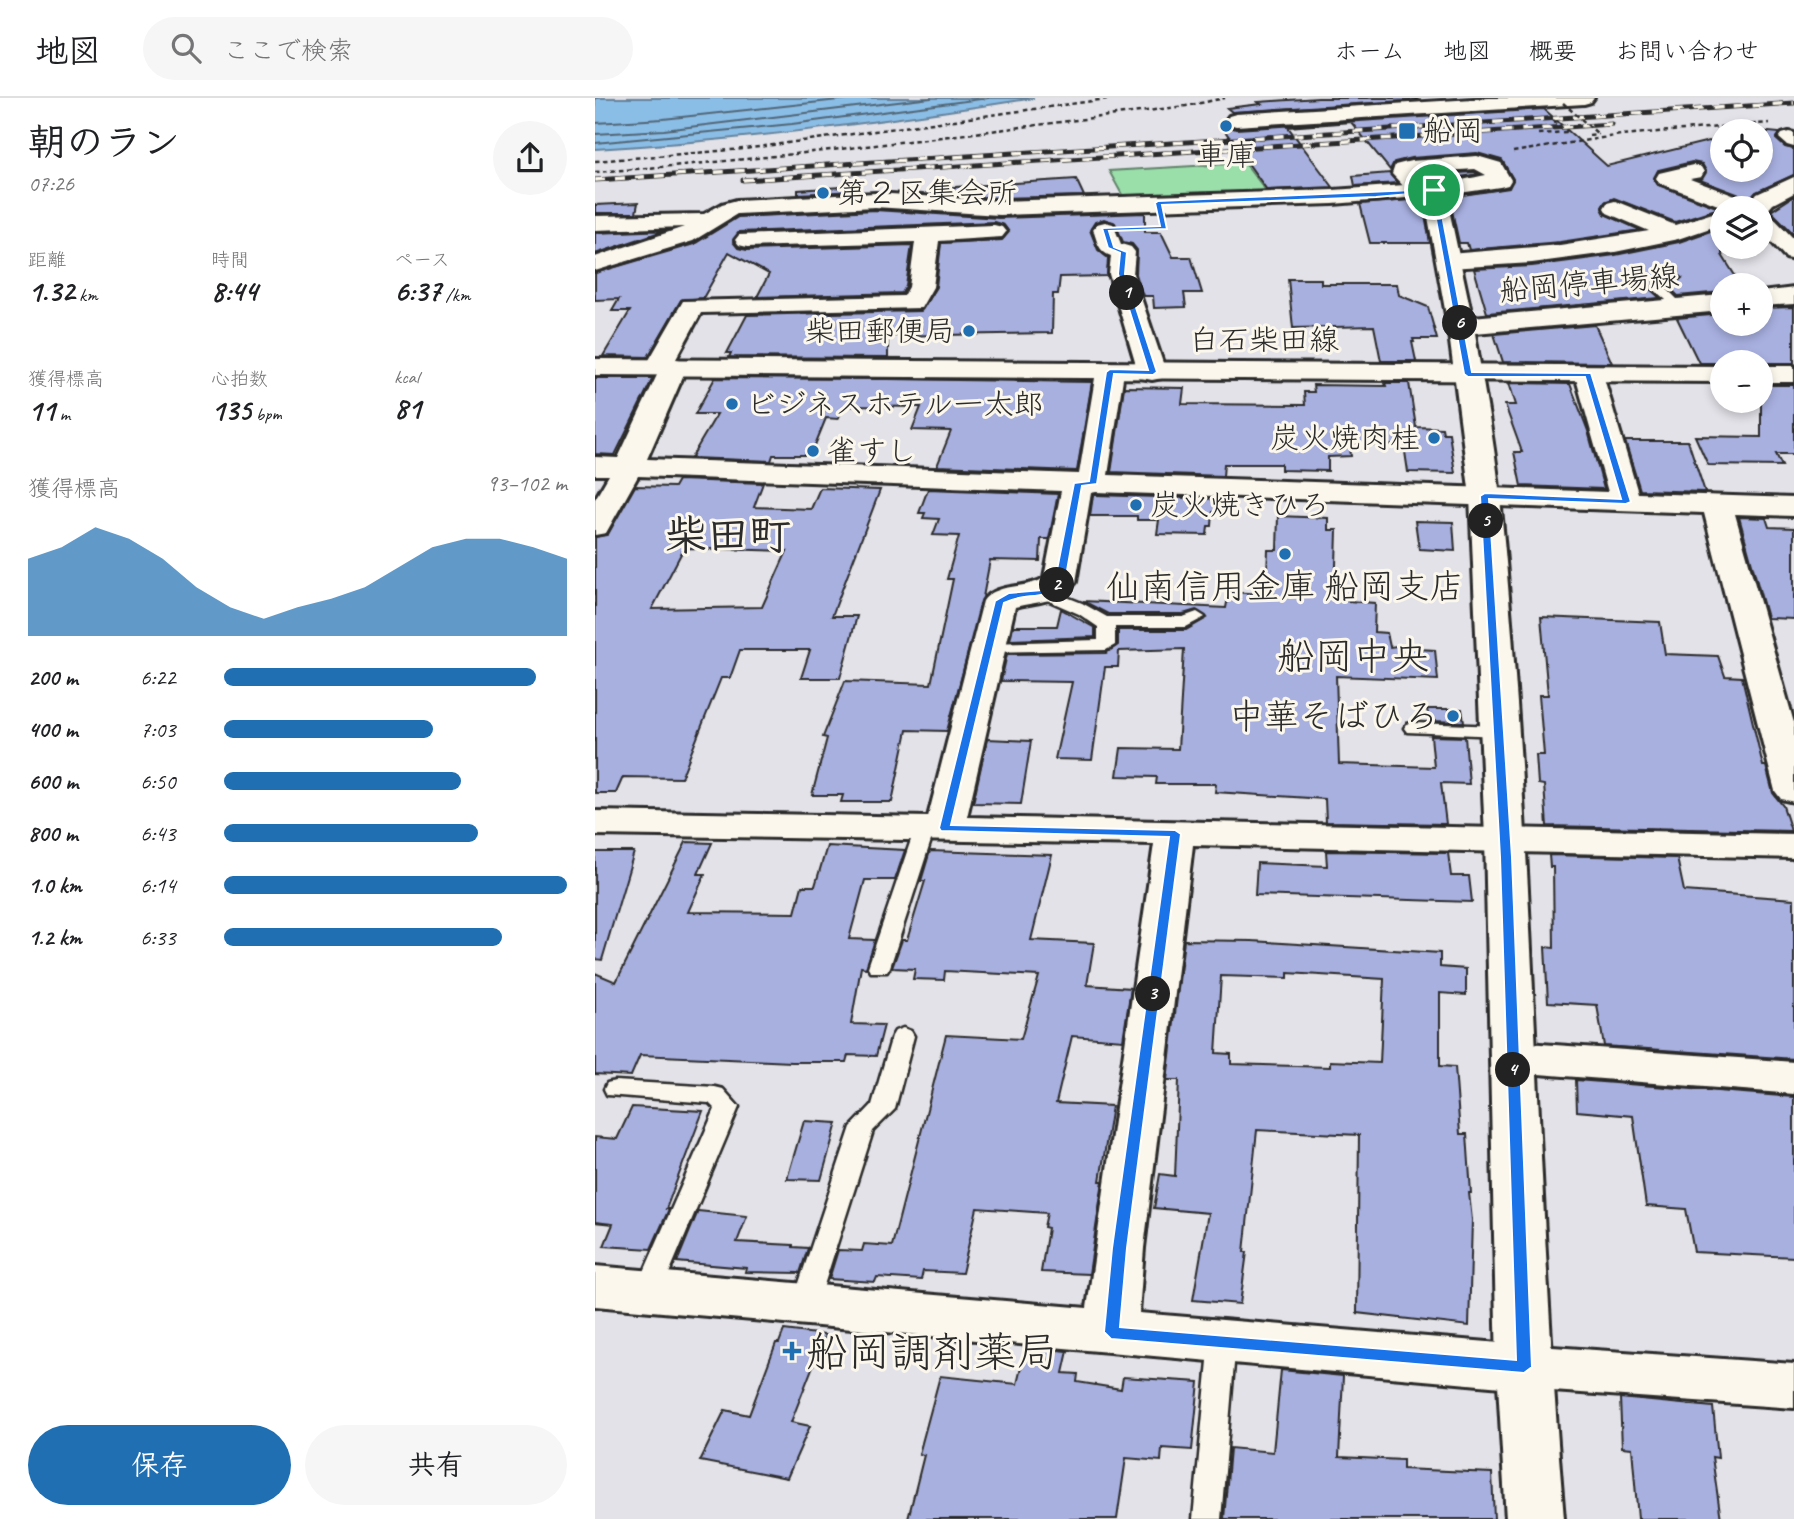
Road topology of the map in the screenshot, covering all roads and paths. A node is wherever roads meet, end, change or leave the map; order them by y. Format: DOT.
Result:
graph roads {
  1 [pos="1114,98"];
  2 [pos="1226,98"];
  3 [pos="1584,98"];
  4 [pos="1535,100"];
  5 [pos="1563,103"];
  6 [pos="1236,120"];
  7 [pos="1553,120"];
  8 [pos="1774,123"];
  9 [pos="1538,134"];
  10 [pos="1593,139"];
  11 [pos="1508,153"];
  12 [pos="595,161"];
  13 [pos="595,172"];
  14 [pos="1693,172"];
  15 [pos="1794,184"];
  16 [pos="1714,196"];
  17 [pos="1771,196"];
  18 [pos="1158,203"];
  19 [pos="1615,208"];
  20 [pos="714,219"];
  21 [pos="1710,222"];
  22 [pos="595,223"];
  23 [pos="1164,228"];
  24 [pos="1773,228"];
  25 [pos="1078,230"];
  26 [pos="1023,231"];
  27 [pos="928,233"];
  28 [pos="1673,233"];
  29 [pos="747,240"];
  30 [pos="1792,247"];
  31 [pos="1449,261"];
  32 [pos="595,264"];
  33 [pos="1673,278"];
  34 [pos="1794,296"];
  35 [pos="1773,298"];
  36 [pos="1710,304"];
  37 [pos="1679,307"];
  38 [pos="1461,326"];
  39 [pos="595,367"];
  40 [pos="666,367"];
  41 [pos="1110,372"];
  42 [pos="1153,372"];
  43 [pos="1468,374"];
  44 [pos="1710,374"];
  45 [pos="1773,374"];
  46 [pos="1794,374"];
  47 [pos="1589,375"];
  48 [pos="595,466"];
  49 [pos="629,466"];
  50 [pos="1085,484"];
  51 [pos="1485,496"];
  52 [pos="1626,502"];
  53 [pos="1717,505"];
  54 [pos="1794,507"];
  55 [pos="595,526"];
  56 [pos="1044,593"];
  57 [pos="1197,617"];
  58 [pos="1104,622"];
  59 [pos="989,649"];
  60 [pos="1413,728"];
  61 [pos="1500,731"];
  62 [pos="1794,791"];
  63 [pos="595,823"];
  64 [pos="935,828"];
  65 [pos="1175,834"];
  66 [pos="1505,838"];
  67 [pos="1794,846"];
  68 [pos="879,967"];
  69 [pos="903,1036"];
  70 [pos="1513,1057"];
  71 [pos="1794,1078"];
  72 [pos="615,1089"];
  73 [pos="595,1286"];
  74 [pos="649,1290"];
  75 [pos="805,1304"];
  76 [pos="1111,1332"];
  77 [pos="1223,1340"];
  78 [pos="1524,1367"];
  79 [pos="1794,1386"];
  80 [pos="1207,1519"];
  81 [pos="1535,1519"];
  1 -- 12 [label="path"];
  2 -- 13 [label="path"];
  3 -- 4 [label="street"];
  4 -- 6 [label="street"];
  5 -- 10 [label="path, bridge"];
  7 -- 9 [label="path, bridge"];
  8 -- 10 [label="path"];
  10 -- 11 [label="path"];
  14 -- 16 [label="street"];
  15 -- 17 [label="street"];
  18 -- 20 [label="street"];
  18 -- 23 [label="street"];
  18 -- 31 [label="street"];
  19 -- 28 [label="street"];
  20 -- 22 [label="street"];
  20 -- 32 [label="street"];
  21 -- 28 [label="street"];
  24 -- 30 [label="street"];
  25 -- 42 [label="street"];
  26 -- 27 [label="street"];
  27 -- 29 [label="street"];
  27 -- 40 [label="street"];
  28 -- 31 [label="street"];
  31 -- 38 [label="street"];
  33 -- 37 [label="lane"];
  34 -- 35 [label="street"];
  36 -- 37 [label="street, 船岡停車場線"];
  37 -- 38 [label="street, 船岡停車場線"];
  38 -- 43 [label="street"];
  39 -- 40 [label="street, 白石柴田線"];
  40 -- 41 [label="street, 白石柴田線"];
  40 -- 49 [label="street"];
  41 -- 42 [label="street, 白石柴田線"];
  41 -- 50 [label="street"];
  42 -- 43 [label="street, 白石柴田線"];
  43 -- 47 [label="street, 白石柴田線"];
  43 -- 51 [label="street"];
  44 -- 47 [label="street, 白石柴田線"];
  45 -- 46 [label="street"];
  47 -- 52 [label="street"];
  48 -- 49 [label="street"];
  49 -- 50 [label="street"];
  49 -- 55 [label="street"];
  50 -- 51 [label="street"];
  50 -- 56 [label="street"];
  51 -- 52 [label="street"];
  51 -- 61 [label="street"];
  52 -- 53 [label="street"];
  53 -- 54 [label="street"];
  53 -- 62 [label="street"];
  56 -- 58 [label="lane"];
  56 -- 59 [label="street"];
  57 -- 58 [label="lane"];
  58 -- 59 [label="lane"];
  59 -- 64 [label="street"];
  60 -- 61 [label="lane"];
  61 -- 66 [label="street"];
  63 -- 64 [label="street"];
  64 -- 65 [label="street"];
  64 -- 68 [label="lane"];
  65 -- 66 [label="street"];
  65 -- 76 [label="street"];
  66 -- 67 [label="street"];
  66 -- 70 [label="street"];
  69 -- 75 [label="lane"];
  70 -- 71 [label="street"];
  70 -- 78 [label="street"];
  72 -- 74 [label="lane"];
  73 -- 74 [label="street"];
  74 -- 75 [label="street"];
  75 -- 76 [label="street"];
  76 -- 77 [label="street"];
  77 -- 78 [label="street"];
  77 -- 80 [label="lane"];
  78 -- 79 [label="street"];
  78 -- 81 [label="street"];
}
